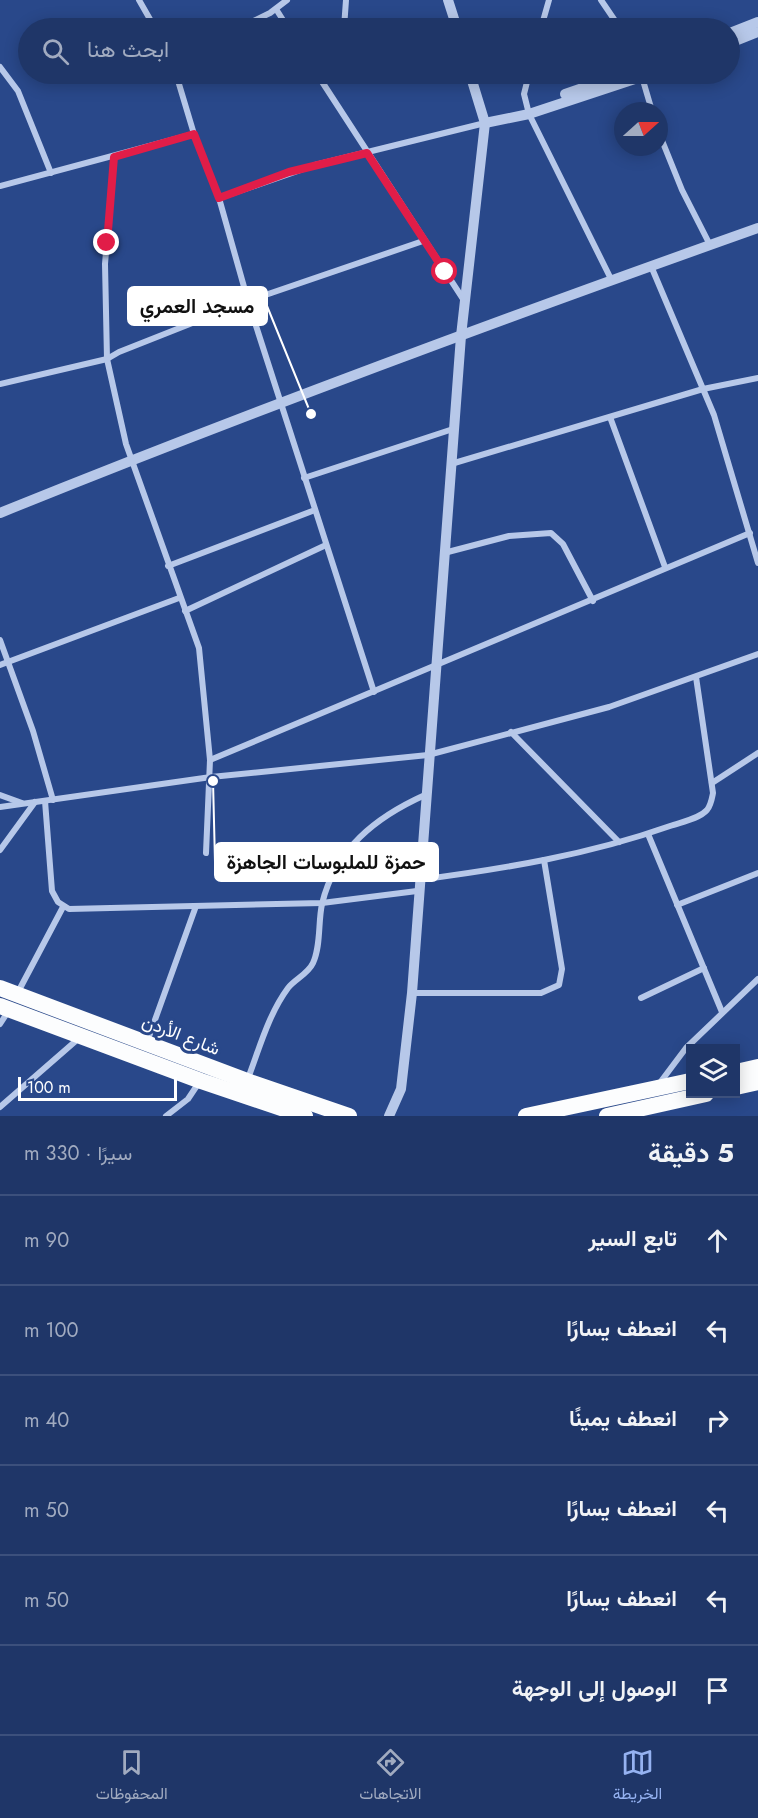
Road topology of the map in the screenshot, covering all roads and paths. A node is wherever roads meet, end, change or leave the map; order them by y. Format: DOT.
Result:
graph roads {
  1 [pos="139,0"];
  2 [pos="287,0"];
  3 [pos="346,0"];
  4 [pos="448,0"];
  5 [pos="549,0"];
  6 [pos="601,0"];
  7 [pos="276,9"];
  8 [pos="149,18"];
  9 [pos="258,18"];
  10 [pos="282,18"];
  11 [pos="345,18"];
  12 [pos="453,18"];
  13 [pos="544,18"];
  14 [pos="613,18"];
  15 [pos="758,22"];
  16 [pos="740,29"];
  17 [pos="758,32"];
  18 [pos="740,39"];
  19 [pos="0,67"];
  20 [pos="179,84"];
  21 [pos="323,84"];
  22 [pos="473,84"];
  23 [pos="526,84"];
  24 [pos="597,84"];
  25 [pos="617,84"];
  26 [pos="648,84"];
  27 [pos="650,102"];
  28 [pos="525,112"];
  29 [pos="485,123"];
  30 [pos="194,134"];
  31 [pos="367,153"];
  32 [pos="668,155"];
  33 [pos="114,157"];
  34 [pos="51,173"];
  35 [pos="0,186"];
  36 [pos="219,198"];
  37 [pos="758,228"];
  38 [pos="423,241"];
  39 [pos="710,245"];
  40 [pos="651,266"];
  41 [pos="611,279"];
  42 [pos="248,302"];
  43 [pos="466,303"];
  44 [pos="461,336"];
  45 [pos="107,359"];
  46 [pos="758,378"];
  47 [pos="0,384"];
  48 [pos="703,389"];
  49 [pos="280,403"];
  50 [pos="610,417"];
  51 [pos="453,429"];
  52 [pos="132,460"];
  53 [pos="451,464"];
  54 [pos="304,478"];
  55 [pos="315,510"];
  56 [pos="0,513"];
  57 [pos="750,533"];
  58 [pos="326,545"];
  59 [pos="444,553"];
  60 [pos="758,563"];
  61 [pos="168,566"];
  62 [pos="665,567"];
  63 [pos="179,598"];
  64 [pos="593,601"];
  65 [pos="185,611"];
  66 [pos="0,640"];
  67 [pos="758,654"];
  68 [pos="10,662"];
  69 [pos="0,665"];
  70 [pos="436,667"];
  71 [pos="696,677"];
  72 [pos="374,692"];
  73 [pos="511,732"];
  74 [pos="758,753"];
  75 [pos="428,755"];
  76 [pos="210,760"];
  77 [pos="210,777"];
  78 [pos="712,783"];
  79 [pos="0,795"];
  80 [pos="425,795"];
  81 [pos="53,800"];
  82 [pos="45,801"];
  83 [pos="35,802"];
  84 [pos="23,803"];
  85 [pos="0,807"];
  86 [pos="648,834"];
  87 [pos="619,842"];
  88 [pos="0,850"];
  89 [pos="206,853"];
  90 [pos="544,861"];
  91 [pos="758,873"];
  92 [pos="418,886"];
  93 [pos="322,903"];
  94 [pos="677,905"];
  95 [pos="196,906"];
  96 [pos="63,907"];
  97 [pos="704,969"];
  98 [pos="758,980"];
  99 [pos="0,988"];
  100 [pos="412,993"];
  101 [pos="17,994"];
  102 [pos="641,998"];
  103 [pos="722,1012"];
  104 [pos="3,1014"];
  105 [pos="106,1028"];
  106 [pos="81,1036"];
  107 [pos="147,1042"];
  108 [pos="99,1044"];
  109 [pos="758,1067"];
  110 [pos="740,1071"];
  111 [pos="201,1081"];
  112 [pos="247,1081"];
  113 [pos="686,1081"];
  114 [pos="758,1082"];
  115 [pos="740,1085"];
  116 [pos="657,1087"];
  117 [pos="691,1098"];
  118 [pos="0,1107"];
  119 [pos="647,1111"];
  120 [pos="166,1116"];
  121 [pos="305,1116"];
  122 [pos="349,1116"];
  123 [pos="390,1116"];
  124 [pos="526,1116"];
  125 [pos="607,1116"];
  1 -- 8 [label="street"];
  2 -- 7 [label="street"];
  3 -- 11 [label="street"];
  4 -- 12 [label="street"];
  5 -- 13 [label="street"];
  6 -- 14 [label="street"];
  7 -- 9 [label="street"];
  7 -- 10 [label="street"];
  15 -- 16 [label="street"];
  17 -- 18 [label="street"];
  19 -- 34 [label="street"];
  20 -- 30 [label="street"];
  21 -- 31 [label="street"];
  22 -- 29 [label="street"];
  23 -- 28 [label="street"];
  24 -- 28 [label="street"];
  25 -- 28 [label="street"];
  26 -- 27 [label="street"];
  28 -- 29 [label="street"];
  28 -- 41 [label="street"];
  29 -- 31 [label="street"];
  29 -- 43 [label="street"];
  30 -- 33 [label="street"];
  30 -- 36 [label="street"];
  31 -- 36 [label="street"];
  31 -- 38 [label="street"];
  32 -- 39 [label="street"];
  33 -- 34 [label="street"];
  33 -- 45 [label="street"];
  34 -- 35 [label="street"];
  36 -- 42 [label="street"];
  37 -- 39 [label="street"];
  38 -- 42 [label="street"];
  38 -- 43 [label="street"];
  39 -- 40 [label="street"];
  40 -- 41 [label="street"];
  40 -- 48 [label="street"];
  41 -- 44 [label="street"];
  42 -- 45 [label="street"];
  42 -- 49 [label="street"];
  43 -- 44 [label="street"];
  44 -- 49 [label="street"];
  44 -- 51 [label="street"];
  45 -- 47 [label="street"];
  45 -- 52 [label="street"];
  46 -- 48 [label="street"];
  48 -- 50 [label="street"];
  48 -- 57 [label="street"];
  49 -- 52 [label="street"];
  49 -- 54 [label="street"];
  50 -- 53 [label="street"];
  50 -- 62 [label="street"];
  51 -- 53 [label="street"];
  51 -- 54 [label="street"];
  52 -- 56 [label="street"];
  52 -- 61 [label="street"];
  53 -- 59 [label="street"];
  54 -- 55 [label="street"];
  55 -- 58 [label="street"];
  55 -- 61 [label="street"];
  57 -- 60 [label="street"];
  57 -- 62 [label="street"];
  58 -- 65 [label="street"];
  58 -- 72 [label="street"];
  59 -- 64 [label="street"];
  59 -- 70 [label="street"];
  61 -- 63 [label="street"];
  62 -- 64 [label="street"];
  63 -- 65 [label="street"];
  63 -- 68 [label="street"];
  64 -- 70 [label="street"];
  65 -- 76 [label="street"];
  66 -- 68 [label="street"];
  67 -- 71 [label="street"];
  68 -- 69 [label="street"];
  68 -- 81 [label="street"];
  70 -- 72 [label="street"];
  70 -- 75 [label="street"];
  71 -- 73 [label="street"];
  71 -- 78 [label="street"];
  72 -- 76 [label="street"];
  73 -- 75 [label="street"];
  73 -- 87 [label="street"];
  74 -- 78 [label="street"];
  75 -- 77 [label="street"];
  75 -- 80 [label="street"];
  76 -- 77 [label="street"];
  77 -- 81 [label="street"];
  77 -- 89 [label="street"];
  78 -- 86 [label="street"];
  79 -- 84 [label="street"];
  80 -- 92 [label="street"];
  80 -- 93 [label="street"];
  81 -- 82 [label="street"];
  82 -- 83 [label="street"];
  82 -- 96 [label="street"];
  83 -- 84 [label="street"];
  83 -- 88 [label="street"];
  84 -- 85 [label="street"];
  86 -- 87 [label="street"];
  86 -- 94 [label="street"];
  87 -- 90 [label="street"];
  90 -- 92 [label="street"];
  90 -- 100 [label="street"];
  91 -- 94 [label="street"];
  92 -- 93 [label="street"];
  92 -- 100 [label="street"];
  93 -- 95 [label="street"];
  93 -- 112 [label="street"];
  94 -- 97 [label="street"];
  95 -- 96 [label="street"];
  95 -- 107 [label="street"];
  96 -- 101 [label="street"];
  97 -- 102 [label="street"];
  97 -- 103 [label="street"];
  98 -- 103 [label="street"];
  99 -- 101 [label="highway, شارع الأردن"];
  100 -- 123 [label="street"];
  101 -- 105 [label="highway, شارع الأردن"];
  103 -- 116 [label="street"];
  104 -- 106 [label="highway, شارع الأردن"];
  105 -- 107 [label="highway, شارع الأردن"];
  105 -- 108 [label="highway"];
  106 -- 108 [label="highway, شارع الأردن"];
  106 -- 118 [label="street"];
  107 -- 112 [label="highway, شارع الأردن"];
  108 -- 111 [label="highway, شارع الأردن"];
  109 -- 110 [label="highway"];
  111 -- 120 [label="street"];
  111 -- 121 [label="highway, شارع الأردن"];
  112 -- 122 [label="highway, شارع الأردن"];
  113 -- 116 [label="highway"];
  114 -- 115 [label="highway"];
  116 -- 124 [label="highway"];
  117 -- 119 [label="highway"];
  119 -- 125 [label="highway"];
}
